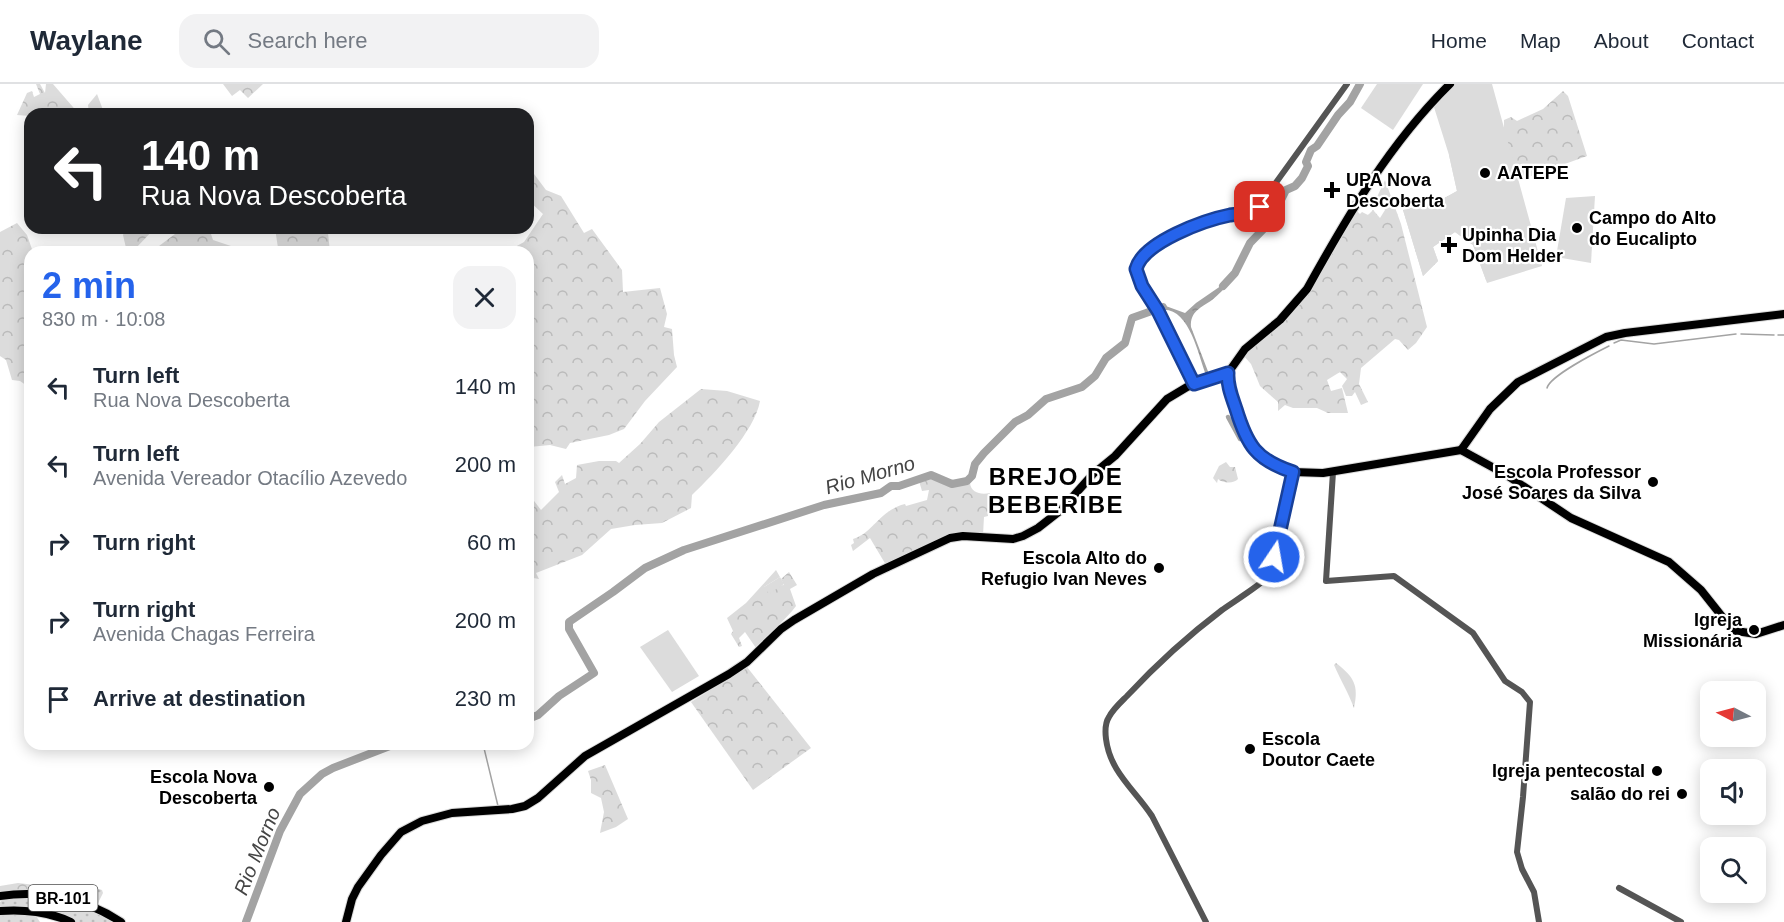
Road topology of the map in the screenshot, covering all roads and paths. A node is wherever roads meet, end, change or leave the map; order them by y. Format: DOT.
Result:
graph roads {
  1 [pos="1347,84"];
  2 [pos="1450,84"];
  3 [pos="1784,314"];
  4 [pos="1228,373"];
  5 [pos="1194,384"];
  6 [pos="1461,450"];
  7 [pos="1293,472"];
  8 [pos="1333,472"];
  9 [pos="1784,625"];
  10 [pos="1619,888"];
  11 [pos="0,896"];
  12 [pos="0,911"];
  13 [pos="71,922"];
  14 [pos="121,922"];
  15 [pos="346,922"];
  16 [pos="1206,922"];
  17 [pos="1539,922"];
  18 [pos="1681,922"];
  1 -- 5 [label="street"];
  2 -- 4 [label="main road"];
  3 -- 6 [label="main road"];
  4 -- 5 [label="main road"];
  4 -- 7 [label="main road"];
  5 -- 15 [label="main road"];
  6 -- 8 [label="main road"];
  6 -- 9 [label="main road"];
  7 -- 8 [label="main road"];
  7 -- 16 [label="street"];
  8 -- 17 [label="street"];
  10 -- 18 [label="street"];
  11 -- 14 [label="highway, BR-101"];
  12 -- 13 [label="highway, BR-101"];
}
